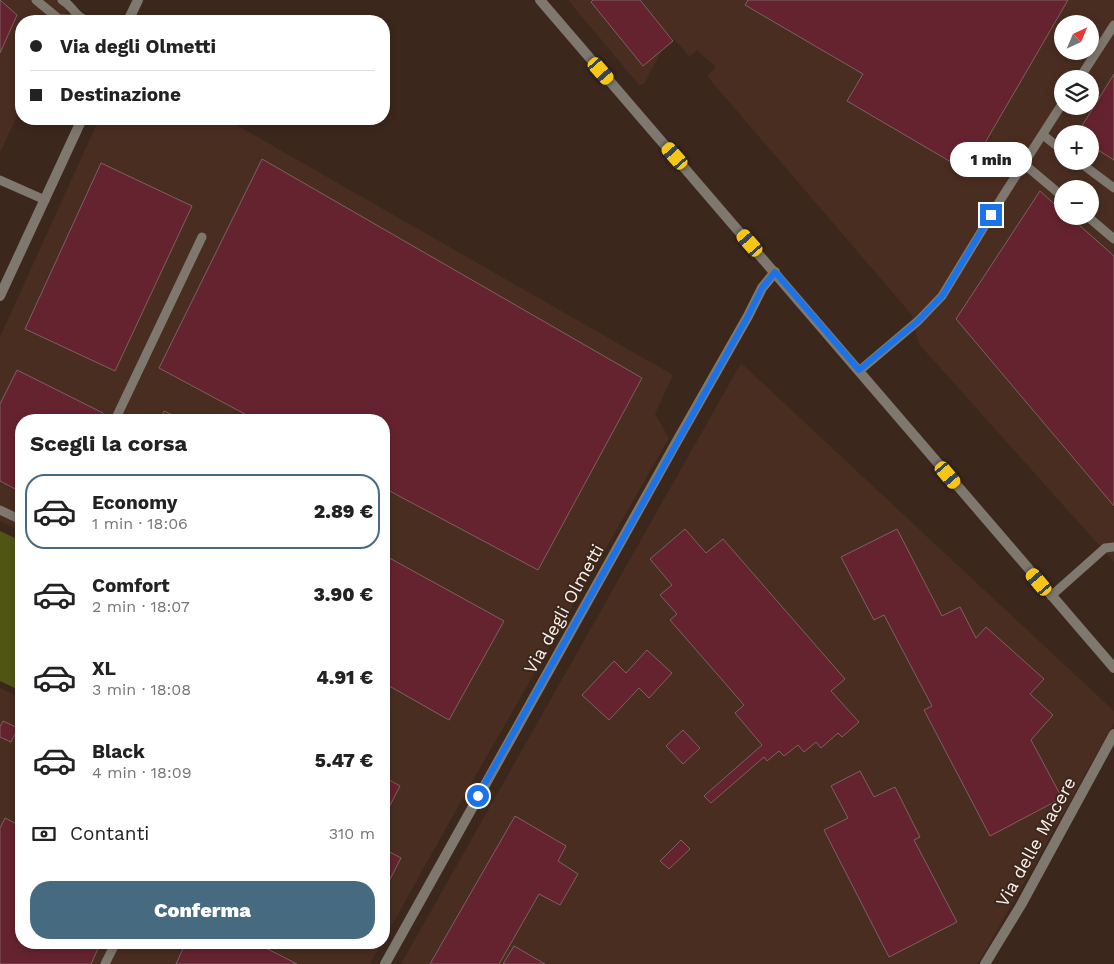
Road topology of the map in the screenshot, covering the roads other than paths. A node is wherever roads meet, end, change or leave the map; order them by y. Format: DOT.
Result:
graph roads {
  1 [pos="36,0"];
  2 [pos="62,0"];
  3 [pos="138,0"];
  4 [pos="540,0"];
  5 [pos="54,15"];
  6 [pos="80,15"];
  7 [pos="131,15"];
  8 [pos="1114,25"];
  9 [pos="1085,70"];
  10 [pos="1055,115"];
  11 [pos="79,125"];
  12 [pos="1043,135"];
  13 [pos="1054,144"];
  14 [pos="1024,164"];
  15 [pos="1090,170"];
  16 [pos="0,180"];
  17 [pos="1114,188"];
  18 [pos="1054,189"];
  19 [pos="45,200"];
  20 [pos="1098,225"];
  21 [pos="202,237"];
  22 [pos="1114,239"];
  23 [pos="775,272"];
  24 [pos="0,296"];
  25 [pos="859,370"];
  26 [pos="118,414"];
  27 [pos="0,510"];
  28 [pos="15,517"];
  29 [pos="1114,547"];
  30 [pos="1051,596"];
  31 [pos="1114,668"];
  32 [pos="1114,734"];
  33 [pos="112,949"];
  34 [pos="105,964"];
  35 [pos="385,964"];
  36 [pos="985,964"];
  1 -- 5 [label="lane"];
  2 -- 6 [label="lane"];
  3 -- 7 [label="street"];
  4 -- 23 [label="street"];
  8 -- 9 [label="lane"];
  10 -- 12 [label="lane"];
  11 -- 19 [label="street"];
  12 -- 13 [label="lane"];
  12 -- 14 [label="lane"];
  14 -- 18 [label="lane"];
  14 -- 25 [label="lane"];
  15 -- 17 [label="lane"];
  16 -- 19 [label="lane"];
  19 -- 24 [label="street"];
  20 -- 22 [label="lane"];
  21 -- 26 [label="lane"];
  23 -- 25 [label="street"];
  23 -- 35 [label="street, Via degli Olmetti"];
  25 -- 30 [label="street"];
  27 -- 28 [label="lane"];
  29 -- 30 [label="lane"];
  30 -- 31 [label="street"];
  32 -- 36 [label="street, Via delle Macere"];
  33 -- 34 [label="lane"];
}
